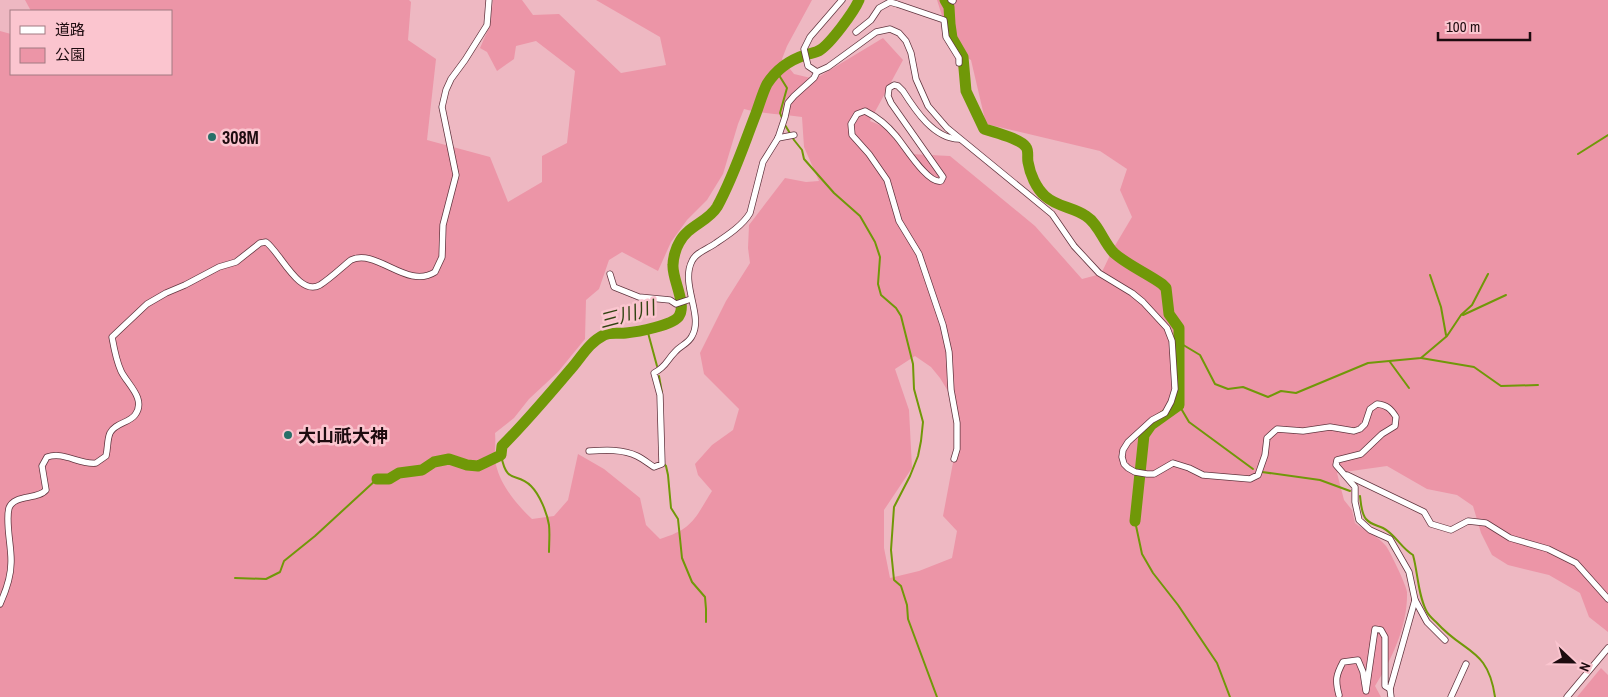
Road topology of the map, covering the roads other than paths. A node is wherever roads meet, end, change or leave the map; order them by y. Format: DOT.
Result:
graph roads {
  1 [pos="489,0"];
  2 [pos="842,0"];
  3 [pos="897,2"];
  4 [pos="856,32"];
  5 [pos="959,63"];
  6 [pos="817,72"];
  7 [pos="794,135"];
  8 [pos="778,138"];
  9 [pos="959,139"];
  10 [pos="610,274"];
  11 [pos="689,300"];
  12 [pos="589,451"];
  13 [pos="954,459"];
  14 [pos="1345,474"];
  15 [pos="1608,599"];
  16 [pos="1415,600"];
  17 [pos="0,604"];
  18 [pos="1446,640"];
  19 [pos="1608,648"];
  20 [pos="1466,664"];
  21 [pos="1390,689"];
  22 [pos="1339,695"];
  23 [pos="1391,697"];
  24 [pos="1451,697"];
  25 [pos="1567,697"];
  1 -- 17 [label="street"];
  2 -- 6 [label="street"];
  3 -- 4 [label="street"];
  3 -- 5 [label="street"];
  6 -- 8 [label="street"];
  6 -- 9 [label="street"];
  7 -- 8 [label="street"];
  8 -- 11 [label="street"];
  9 -- 13 [label="street"];
  9 -- 14 [label="street"];
  10 -- 11 [label="street"];
  11 -- 12 [label="street"];
  14 -- 15 [label="street"];
  14 -- 16 [label="street"];
  16 -- 18 [label="street"];
  16 -- 21 [label="street"];
  19 -- 25 [label="street"];
  20 -- 24 [label="street"];
  21 -- 22 [label="street"];
  21 -- 23 [label="street"];
}
